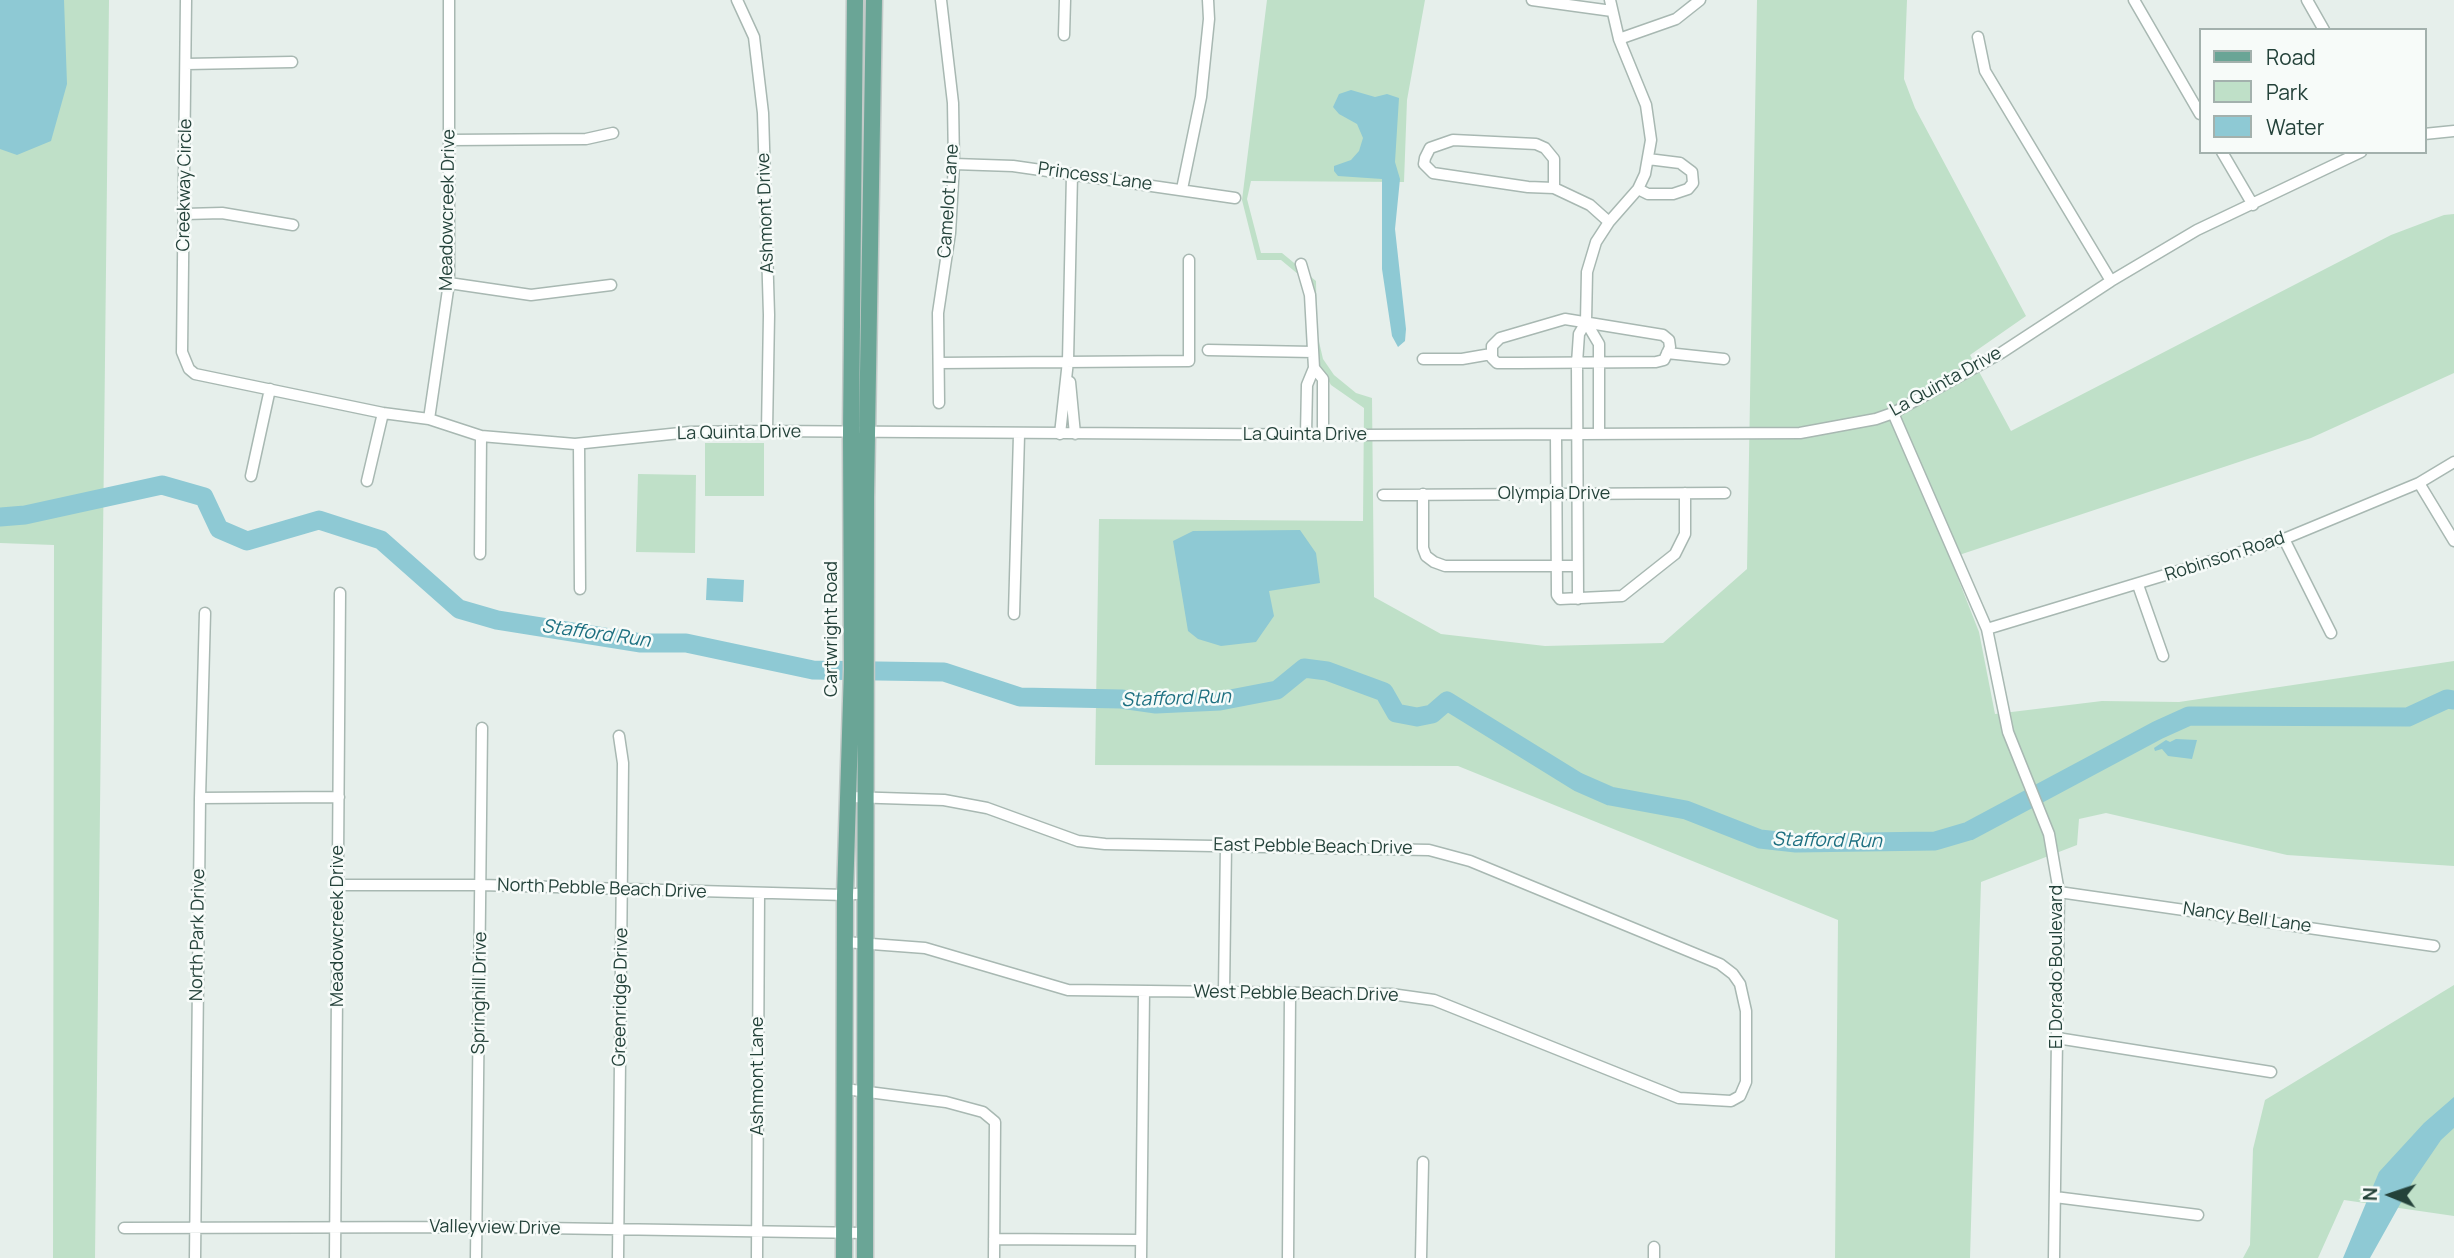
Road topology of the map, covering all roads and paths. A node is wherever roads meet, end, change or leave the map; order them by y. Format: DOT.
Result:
graph roads {
  1 [pos="186,0"];
  2 [pos="449,0"];
  3 [pos="737,0"];
  4 [pos="855,0"];
  5 [pos="874,0"];
  6 [pos="941,0"];
  7 [pos="1065,0"];
  8 [pos="1208,0"];
  9 [pos="1532,0"];
  10 [pos="1700,0"];
  11 [pos="2134,0"];
  12 [pos="2307,0"];
  13 [pos="1611,6"];
  14 [pos="2323,28"];
  15 [pos="1064,35"];
  16 [pos="1978,37"];
  17 [pos="1619,39"];
  18 [pos="292,62"];
  19 [pos="186,64"];
  20 [pos="2198,111"];
  21 [pos="2454,131"];
  22 [pos="612,133"];
  23 [pos="2426,134"];
  24 [pos="450,140"];
  25 [pos="2223,154"];
  26 [pos="2357,154"];
  27 [pos="1648,159"];
  28 [pos="954,164"];
  29 [pos="1072,174"];
  30 [pos="1554,188"];
  31 [pos="1182,189"];
  32 [pos="1638,189"];
  33 [pos="1235,198"];
  34 [pos="2253,205"];
  35 [pos="185,214"];
  36 [pos="1609,222"];
  37 [pos="293,225"];
  38 [pos="1189,260"];
  39 [pos="1301,264"];
  40 [pos="2111,281"];
  41 [pos="449,283"];
  42 [pos="611,285"];
  43 [pos="1586,322"];
  44 [pos="1208,350"];
  45 [pos="1313,352"];
  46 [pos="1490,352"];
  47 [pos="1667,353"];
  48 [pos="1423,359"];
  49 [pos="1724,359"];
  50 [pos="1068,361"];
  51 [pos="1599,362"];
  52 [pos="939,363"];
  53 [pos="1577,363"];
  54 [pos="1314,368"];
  55 [pos="189,369"];
  56 [pos="270,389"];
  57 [pos="939,403"];
  58 [pos="383,413"];
  59 [pos="1893,413"];
  60 [pos="429,419"];
  61 [pos="767,431"];
  62 [pos="859,433"];
  63 [pos="1060,434"];
  64 [pos="1075,434"];
  65 [pos="1019,435"];
  66 [pos="1306,435"];
  67 [pos="1324,435"];
  68 [pos="1556,435"];
  69 [pos="1577,435"];
  70 [pos="1599,435"];
  71 [pos="481,436"];
  72 [pos="579,444"];
  73 [pos="2454,462"];
  74 [pos="251,476"];
  75 [pos="367,481"];
  76 [pos="2419,483"];
  77 [pos="1685,493"];
  78 [pos="1725,493"];
  79 [pos="1423,494"];
  80 [pos="1557,494"];
  81 [pos="1577,494"];
  82 [pos="1383,495"];
  83 [pos="2284,539"];
  84 [pos="2454,541"];
  85 [pos="480,554"];
  86 [pos="1556,566"];
  87 [pos="1577,566"];
  88 [pos="2138,585"];
  89 [pos="580,589"];
  90 [pos="340,593"];
  91 [pos="1577,599"];
  92 [pos="205,613"];
  93 [pos="1014,614"];
  94 [pos="859,616"];
  95 [pos="1987,629"];
  96 [pos="2331,633"];
  97 [pos="2163,656"];
  98 [pos="482,728"];
  99 [pos="618,736"];
  100 [pos="339,797"];
  101 [pos="858,797"];
  102 [pos="200,798"];
  103 [pos="1226,845"];
  104 [pos="481,885"];
  105 [pos="338,886"];
  106 [pos="622,891"];
  107 [pos="2059,892"];
  108 [pos="759,893"];
  109 [pos="866,893"];
  110 [pos="845,895"];
  111 [pos="845,942"];
  112 [pos="866,942"];
  113 [pos="2434,946"];
  114 [pos="1144,991"];
  115 [pos="1224,992"];
  116 [pos="1290,996"];
  117 [pos="2057,1038"];
  118 [pos="2271,1072"];
  119 [pos="845,1089"];
  120 [pos="867,1089"];
  121 [pos="1734,1099"];
  122 [pos="1423,1162"];
  123 [pos="2055,1197"];
  124 [pos="2198,1215"];
  125 [pos="336,1227"];
  126 [pos="477,1227"];
  127 [pos="124,1228"];
  128 [pos="195,1228"];
  129 [pos="619,1230"];
  130 [pos="757,1231"];
  131 [pos="844,1232"];
  132 [pos="865,1233"];
  133 [pos="994,1239"];
  134 [pos="1141,1240"];
  135 [pos="195,1258"];
  136 [pos="335,1258"];
  137 [pos="476,1258"];
  138 [pos="618,1258"];
  139 [pos="757,1258"];
  140 [pos="844,1258"];
  141 [pos="865,1258"];
  142 [pos="994,1258"];
  143 [pos="1141,1258"];
  144 [pos="1288,1258"];
  145 [pos="1421,1258"];
  146 [pos="2054,1258"];
  1 -- 19 [label="street, Creekway Circle"];
  2 -- 24 [label="street, Meadowcreek Drive"];
  3 -- 61 [label="street, Ashmont Drive"];
  4 -- 62 [label="main road, Cartwright Road"];
  5 -- 62 [label="main road, Cartwright Road"];
  6 -- 28 [label="street, Camelot Lane"];
  7 -- 15 [label="street"];
  8 -- 31 [label="street"];
  9 -- 13 [label="street"];
  10 -- 17 [label="street"];
  11 -- 20 [label="street"];
  12 -- 14 [label="street"];
  13 -- 17 [label="street"];
  16 -- 40 [label="street"];
  17 -- 27 [label="street"];
  18 -- 19 [label="street"];
  19 -- 35 [label="street, Creekway Circle"];
  21 -- 23 [label="street"];
  22 -- 24 [label="street"];
  24 -- 41 [label="street, Meadowcreek Drive"];
  25 -- 34 [label="street"];
  26 -- 34 [label="street, La Quinta Drive"];
  27 -- 32 [label="street"];
  27 -- 32 [label="street"];
  28 -- 29 [label="street, Princess Lane"];
  28 -- 52 [label="street, Camelot Lane"];
  29 -- 31 [label="street, Princess Lane"];
  29 -- 50 [label="street"];
  30 -- 30 [label="street"];
  30 -- 36 [label="street"];
  31 -- 33 [label="street, Princess Lane"];
  32 -- 36 [label="street"];
  34 -- 40 [label="street, La Quinta Drive"];
  35 -- 37 [label="street"];
  35 -- 55 [label="street, Creekway Circle"];
  36 -- 43 [label="street"];
  38 -- 50 [label="street"];
  39 -- 45 [label="street"];
  40 -- 59 [label="street, La Quinta Drive"];
  41 -- 42 [label="street"];
  41 -- 60 [label="street, Meadowcreek Drive"];
  43 -- 46 [label="street"];
  43 -- 47 [label="street"];
  43 -- 51 [label="street"];
  43 -- 53 [label="street"];
  44 -- 45 [label="street"];
  45 -- 54 [label="street"];
  46 -- 48 [label="street"];
  46 -- 53 [label="street"];
  47 -- 49 [label="street"];
  47 -- 51 [label="street"];
  50 -- 52 [label="street"];
  50 -- 63 [label="street"];
  50 -- 64 [label="street"];
  51 -- 53 [label="street"];
  51 -- 70 [label="street"];
  52 -- 57 [label="street, Camelot Lane"];
  53 -- 69 [label="street"];
  54 -- 66 [label="street"];
  54 -- 67 [label="street"];
  55 -- 56 [label="street, La Quinta Drive"];
  56 -- 58 [label="street, La Quinta Drive"];
  56 -- 74 [label="street"];
  58 -- 60 [label="street, La Quinta Drive"];
  58 -- 75 [label="street"];
  59 -- 70 [label="street, La Quinta Drive"];
  59 -- 95 [label="street, El Dorado Boulevard"];
  60 -- 71 [label="street, La Quinta Drive"];
  61 -- 62 [label="street, La Quinta Drive"];
  61 -- 72 [label="street, La Quinta Drive"];
  62 -- 65 [label="street, La Quinta Drive"];
  62 -- 94 [label="main road, Cartwright Road"];
  63 -- 64 [label="street, La Quinta Drive"];
  63 -- 65 [label="street, La Quinta Drive"];
  64 -- 66 [label="street, La Quinta Drive"];
  65 -- 93 [label="street"];
  66 -- 67 [label="street, La Quinta Drive"];
  67 -- 68 [label="street, La Quinta Drive"];
  68 -- 69 [label="street, La Quinta Drive"];
  68 -- 80 [label="street"];
  69 -- 70 [label="street, La Quinta Drive"];
  69 -- 81 [label="street"];
  71 -- 72 [label="street, La Quinta Drive"];
  71 -- 85 [label="street"];
  72 -- 89 [label="street"];
  73 -- 76 [label="street, Robinson Road"];
  76 -- 83 [label="street, Robinson Road"];
  76 -- 84 [label="street"];
  77 -- 78 [label="street, Olympia Drive"];
  77 -- 81 [label="street, Olympia Drive"];
  77 -- 91 [label="street"];
  79 -- 80 [label="street, Olympia Drive"];
  79 -- 82 [label="street, Olympia Drive"];
  79 -- 86 [label="street"];
  80 -- 81 [label="street, Olympia Drive"];
  80 -- 86 [label="street"];
  81 -- 87 [label="street"];
  83 -- 88 [label="street, Robinson Road"];
  83 -- 96 [label="street"];
  86 -- 87 [label="street"];
  86 -- 91 [label="street"];
  87 -- 91 [label="street"];
  88 -- 95 [label="street, Robinson Road"];
  88 -- 97 [label="street"];
  90 -- 100 [label="street, Meadowcreek Drive"];
  92 -- 102 [label="street, North Park Drive"];
  94 -- 101 [label="main road, Cartwright Road"];
  94 -- 101 [label="main road, Cartwright Road"];
  95 -- 107 [label="street, El Dorado Boulevard"];
  98 -- 104 [label="street, Springhill Drive"];
  99 -- 106 [label="street, Greenridge Drive"];
  100 -- 102 [label="street"];
  100 -- 105 [label="street, Meadowcreek Drive"];
  101 -- 103 [label="street, East Pebble Beach Drive"];
  101 -- 109 [label="main road, Cartwright Road"];
  101 -- 110 [label="main road, Cartwright Road"];
  102 -- 128 [label="street, North Park Drive"];
  103 -- 115 [label="street"];
  103 -- 121 [label="street, East Pebble Beach Drive"];
  104 -- 105 [label="street, North Pebble Beach Drive"];
  104 -- 106 [label="street, North Pebble Beach Drive"];
  104 -- 126 [label="street, Springhill Drive"];
  105 -- 125 [label="street, Meadowcreek Drive"];
  106 -- 108 [label="street, North Pebble Beach Drive"];
  106 -- 129 [label="street, Greenridge Drive"];
  107 -- 113 [label="street, Nancy Bell Lane"];
  107 -- 117 [label="street, El Dorado Boulevard"];
  108 -- 110 [label="street, North Pebble Beach Drive"];
  108 -- 130 [label="street, Ashmont Lane"];
  109 -- 110 [label="street, North Pebble Beach Drive"];
  109 -- 112 [label="main road, Cartwright Road"];
  110 -- 111 [label="main road, Cartwright Road"];
  111 -- 112 [label="street, West Pebble Beach Drive"];
  111 -- 119 [label="main road, Cartwright Road"];
  112 -- 114 [label="street, West Pebble Beach Drive"];
  112 -- 120 [label="main road, Cartwright Road"];
  114 -- 115 [label="street, West Pebble Beach Drive"];
  114 -- 134 [label="street"];
  115 -- 116 [label="street, West Pebble Beach Drive"];
  116 -- 121 [label="street, West Pebble Beach Drive"];
  116 -- 144 [label="street"];
  117 -- 118 [label="street"];
  117 -- 123 [label="street, El Dorado Boulevard"];
  119 -- 120 [label="street"];
  119 -- 131 [label="main road, Cartwright Road"];
  120 -- 132 [label="main road, Cartwright Road"];
  120 -- 133 [label="street"];
  122 -- 145 [label="street"];
  123 -- 124 [label="street"];
  123 -- 146 [label="street, El Dorado Boulevard"];
  125 -- 126 [label="street, Valleyview Drive"];
  125 -- 128 [label="street, Valleyview Drive"];
  125 -- 136 [label="street, Meadowcreek Drive"];
  126 -- 129 [label="street, Valleyview Drive"];
  126 -- 137 [label="street, Springhill Drive"];
  127 -- 128 [label="street, Valleyview Drive"];
  128 -- 135 [label="street, North Park Drive"];
  129 -- 130 [label="street, Valleyview Drive"];
  129 -- 138 [label="street, Greenridge Drive"];
  130 -- 131 [label="street, Valleyview Drive"];
  130 -- 139 [label="street, Ashmont Lane"];
  131 -- 132 [label="street, Valleyview Drive"];
  131 -- 140 [label="main road, Cartwright Road"];
  132 -- 141 [label="main road, Cartwright Road"];
  133 -- 134 [label="street"];
  133 -- 142 [label="street"];
  134 -- 143 [label="street"];
}
